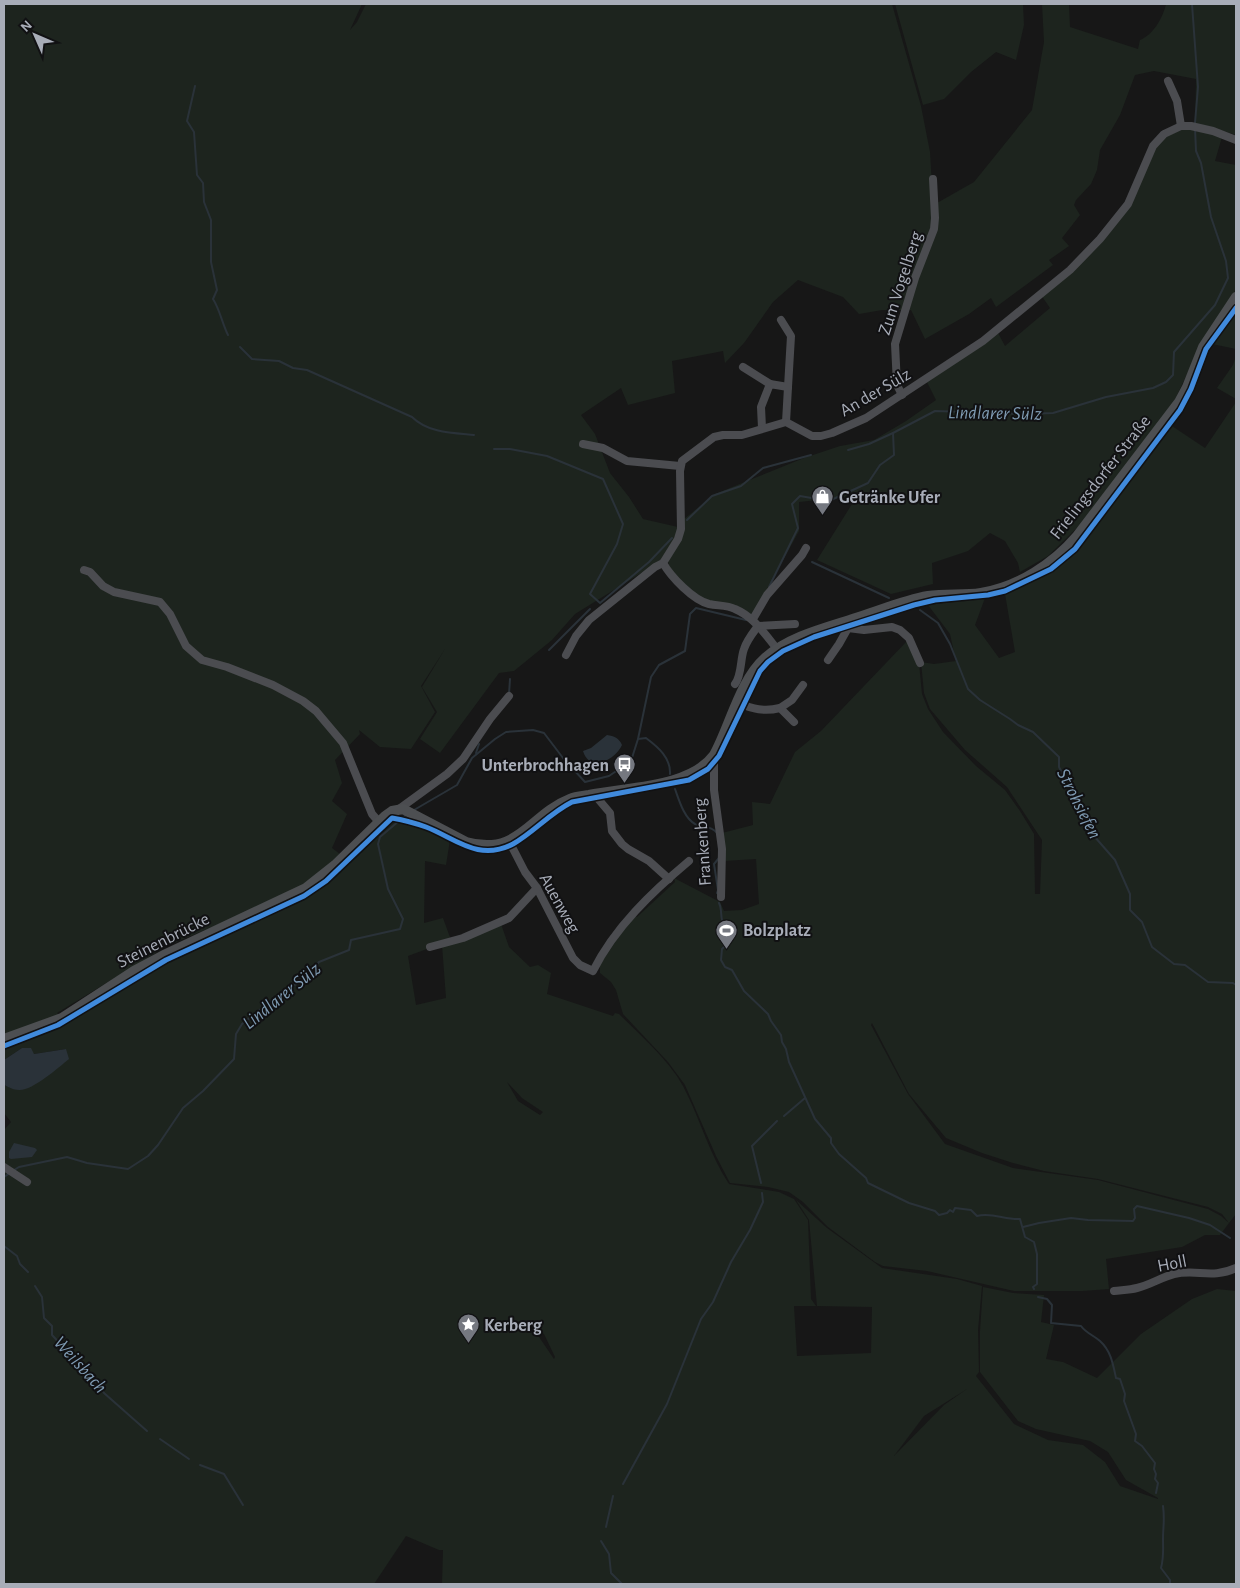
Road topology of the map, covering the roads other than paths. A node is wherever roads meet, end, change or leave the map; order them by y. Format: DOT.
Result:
graph roads {
  1 [pos="1168,81"];
  2 [pos="1181,126"];
  3 [pos="1236,140"];
  4 [pos="933,178"];
  5 [pos="1236,298"];
  6 [pos="781,320"];
  7 [pos="743,367"];
  8 [pos="770,384"];
  9 [pos="788,387"];
  10 [pos="902,395"];
  11 [pos="786,422"];
  12 [pos="762,428"];
  13 [pos="583,444"];
  14 [pos="680,466"];
  15 [pos="806,548"];
  16 [pos="663,563"];
  17 [pos="84,570"];
  18 [pos="749,617"];
  19 [pos="796,624"];
  20 [pos="846,625"];
  21 [pos="758,626"];
  22 [pos="777,649"];
  23 [pos="566,655"];
  24 [pos="828,660"];
  25 [pos="920,663"];
  26 [pos="735,684"];
  27 [pos="803,685"];
  28 [pos="509,696"];
  29 [pos="738,703"];
  30 [pos="780,708"];
  31 [pos="794,722"];
  32 [pos="714,755"];
  33 [pos="597,793"];
  34 [pos="401,809"];
  35 [pos="379,822"];
  36 [pos="509,841"];
  37 [pos="689,861"];
  38 [pos="669,879"];
  39 [pos="537,888"];
  40 [pos="721,897"];
  41 [pos="430,947"];
  42 [pos="4,1039"];
  43 [pos="5,1167"];
  44 [pos="27,1182"];
  45 [pos="1236,1268"];
  46 [pos="1114,1291"];
  1 -- 2 [label="street"];
  2 -- 3 [label="street"];
  2 -- 10 [label="street, An der Sülz"];
  4 -- 10 [label="street, Zum Vogelberg"];
  5 -- 20 [label="main road, Frielingsdorfer Straße"];
  6 -- 9 [label="street"];
  7 -- 8 [label="street"];
  8 -- 9 [label="street"];
  8 -- 12 [label="street"];
  9 -- 11 [label="street"];
  10 -- 11 [label="street, An der Sülz"];
  11 -- 12 [label="street"];
  12 -- 14 [label="street"];
  13 -- 14 [label="street"];
  14 -- 16 [label="street"];
  15 -- 18 [label="street"];
  16 -- 18 [label="street"];
  16 -- 23 [label="street"];
  17 -- 35 [label="street"];
  18 -- 21 [label="street"];
  19 -- 21 [label="street"];
  20 -- 22 [label="main road, Frielingsdorfer Straße"];
  20 -- 24 [label="street"];
  20 -- 25 [label="street"];
  21 -- 22 [label="street"];
  21 -- 26 [label="street"];
  22 -- 29 [label="main road, Frielingsdorfer Straße"];
  27 -- 30 [label="street"];
  28 -- 34 [label="street"];
  29 -- 30 [label="street"];
  29 -- 32 [label="main road, Frielingsdorfer Straße"];
  30 -- 31 [label="street"];
  32 -- 33 [label="main road, Frielingsdorfer Straße"];
  32 -- 40 [label="street, Frankenberg"];
  33 -- 36 [label="main road, Frielingsdorfer Straße"];
  33 -- 38 [label="street"];
  34 -- 35 [label="main road"];
  34 -- 36 [label="main road, Frielingsdorfer Straße"];
  35 -- 42 [label="main road, Steinenbrücke"];
  36 -- 39 [label="street, Auenweg"];
  37 -- 38 [label="street"];
  38 -- 39 [label="street, Auenweg"];
  39 -- 41 [label="street"];
  43 -- 44 [label="street"];
  45 -- 46 [label="street, Holl"];
}
